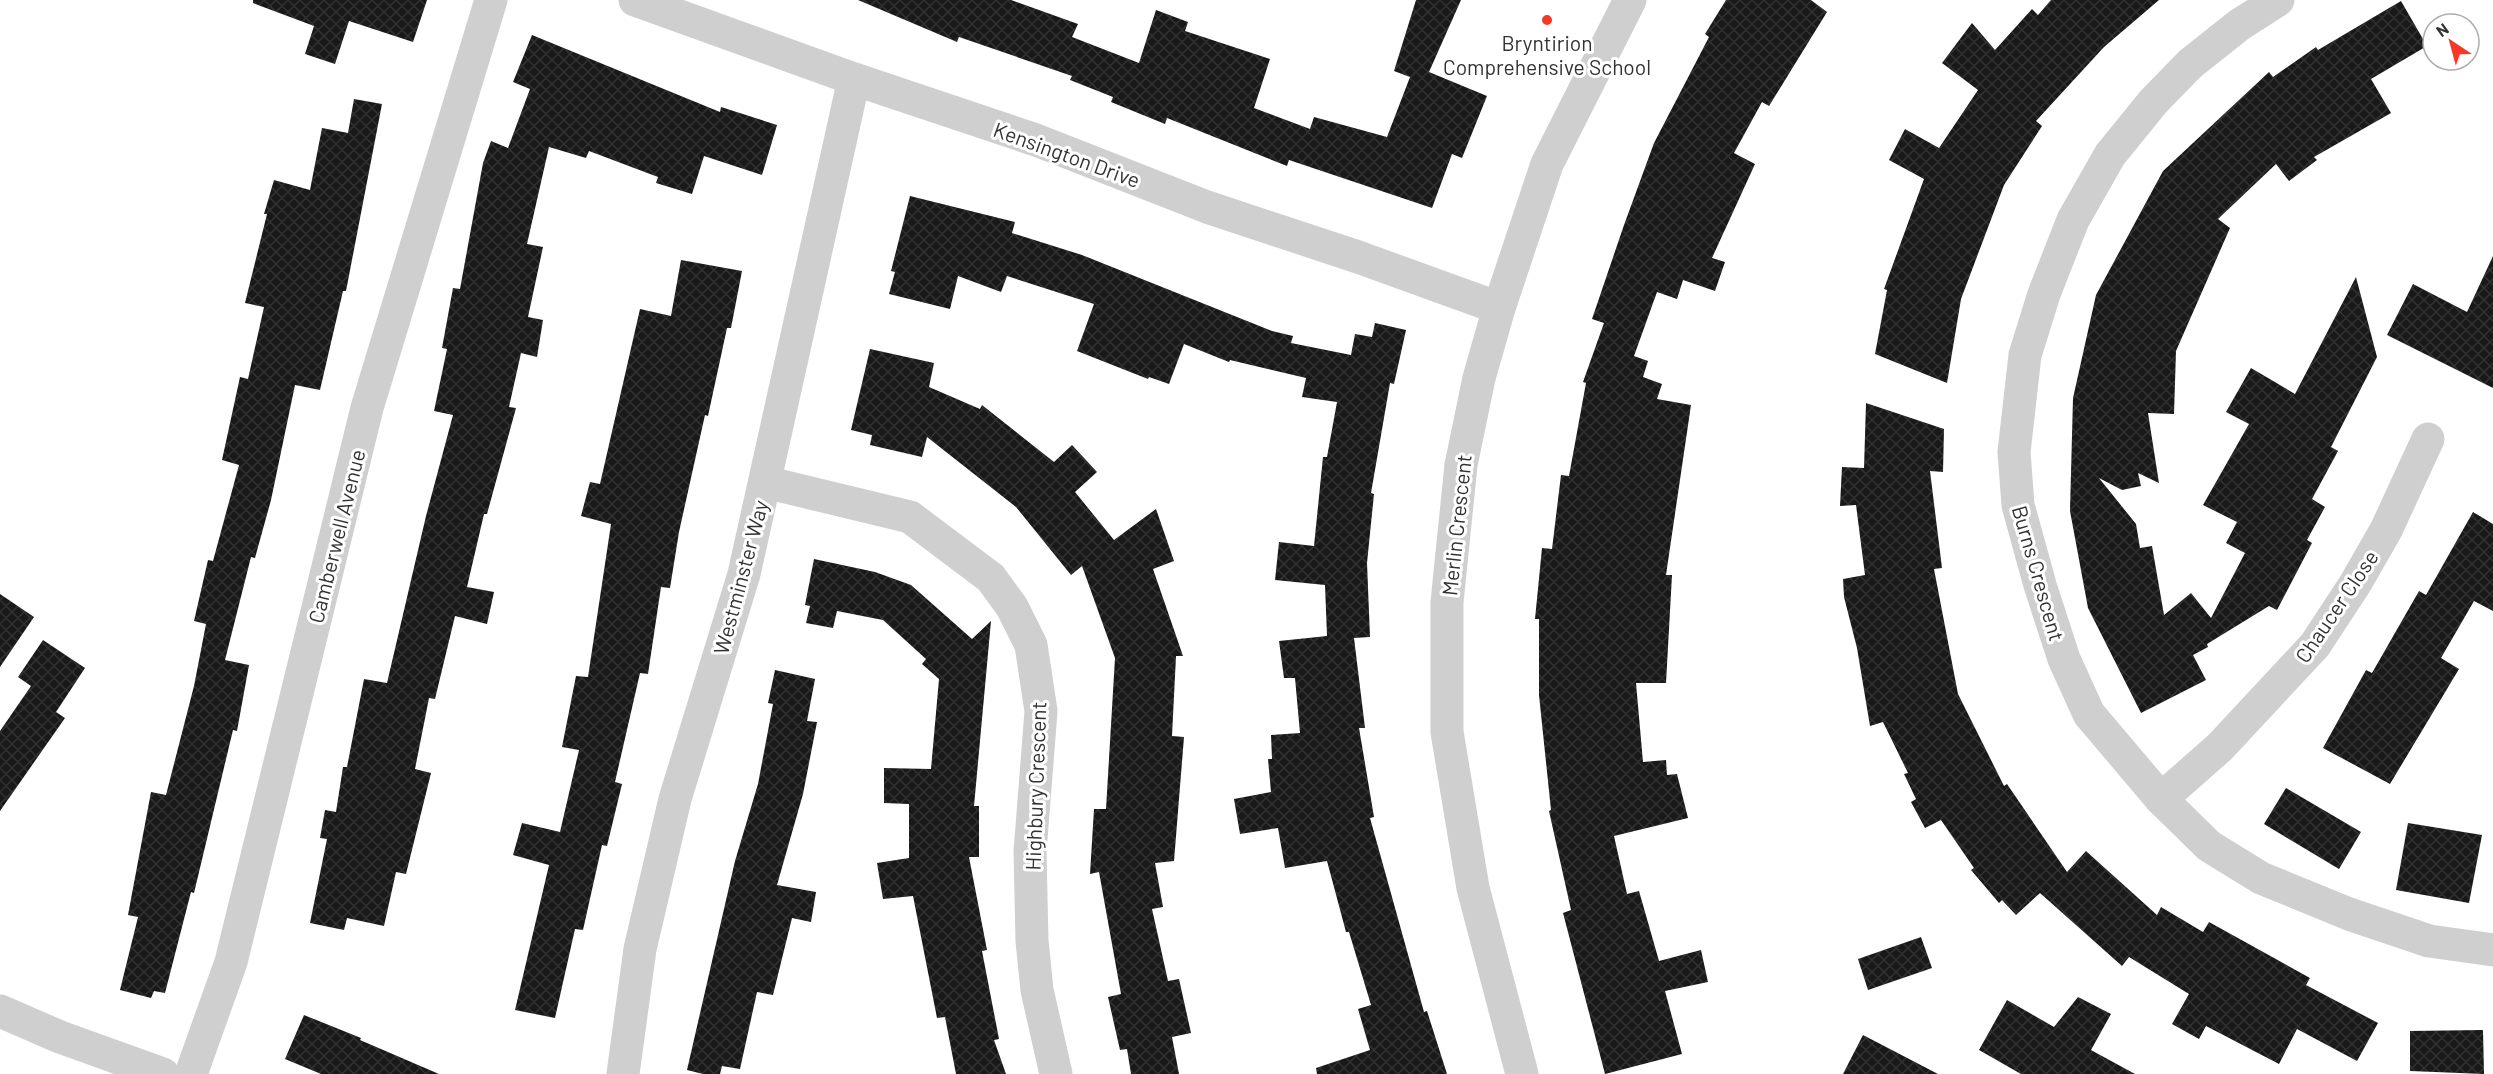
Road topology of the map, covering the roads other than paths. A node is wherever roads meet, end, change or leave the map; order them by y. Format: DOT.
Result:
graph roads {
  1 [pos="491,0"];
  2 [pos="635,0"];
  3 [pos="1630,0"];
  4 [pos="2278,0"];
  5 [pos="854,79"];
  6 [pos="1499,308"];
  7 [pos="2428,439"];
  8 [pos="765,482"];
  9 [pos="2161,799"];
  10 [pos="2493,950"];
  11 [pos="0,1011"];
  12 [pos="163,1074"];
  13 [pos="191,1074"];
  14 [pos="623,1074"];
  15 [pos="1056,1074"];
  16 [pos="1522,1074"];
  1 -- 13 [label="street, Camberwell Avenue"];
  2 -- 5 [label="street, Kensington Drive"];
  3 -- 6 [label="street, Merlin Crescent"];
  4 -- 9 [label="street, Burns Crescent"];
  5 -- 6 [label="street, Kensington Drive"];
  5 -- 8 [label="street, Westminster Way"];
  6 -- 16 [label="street, Merlin Crescent"];
  7 -- 9 [label="street, Chaucer Close"];
  8 -- 14 [label="street, Westminster Way"];
  8 -- 15 [label="street, Highbury Crescent"];
  9 -- 10 [label="street, Burns Crescent"];
  11 -- 12 [label="street"];
}
